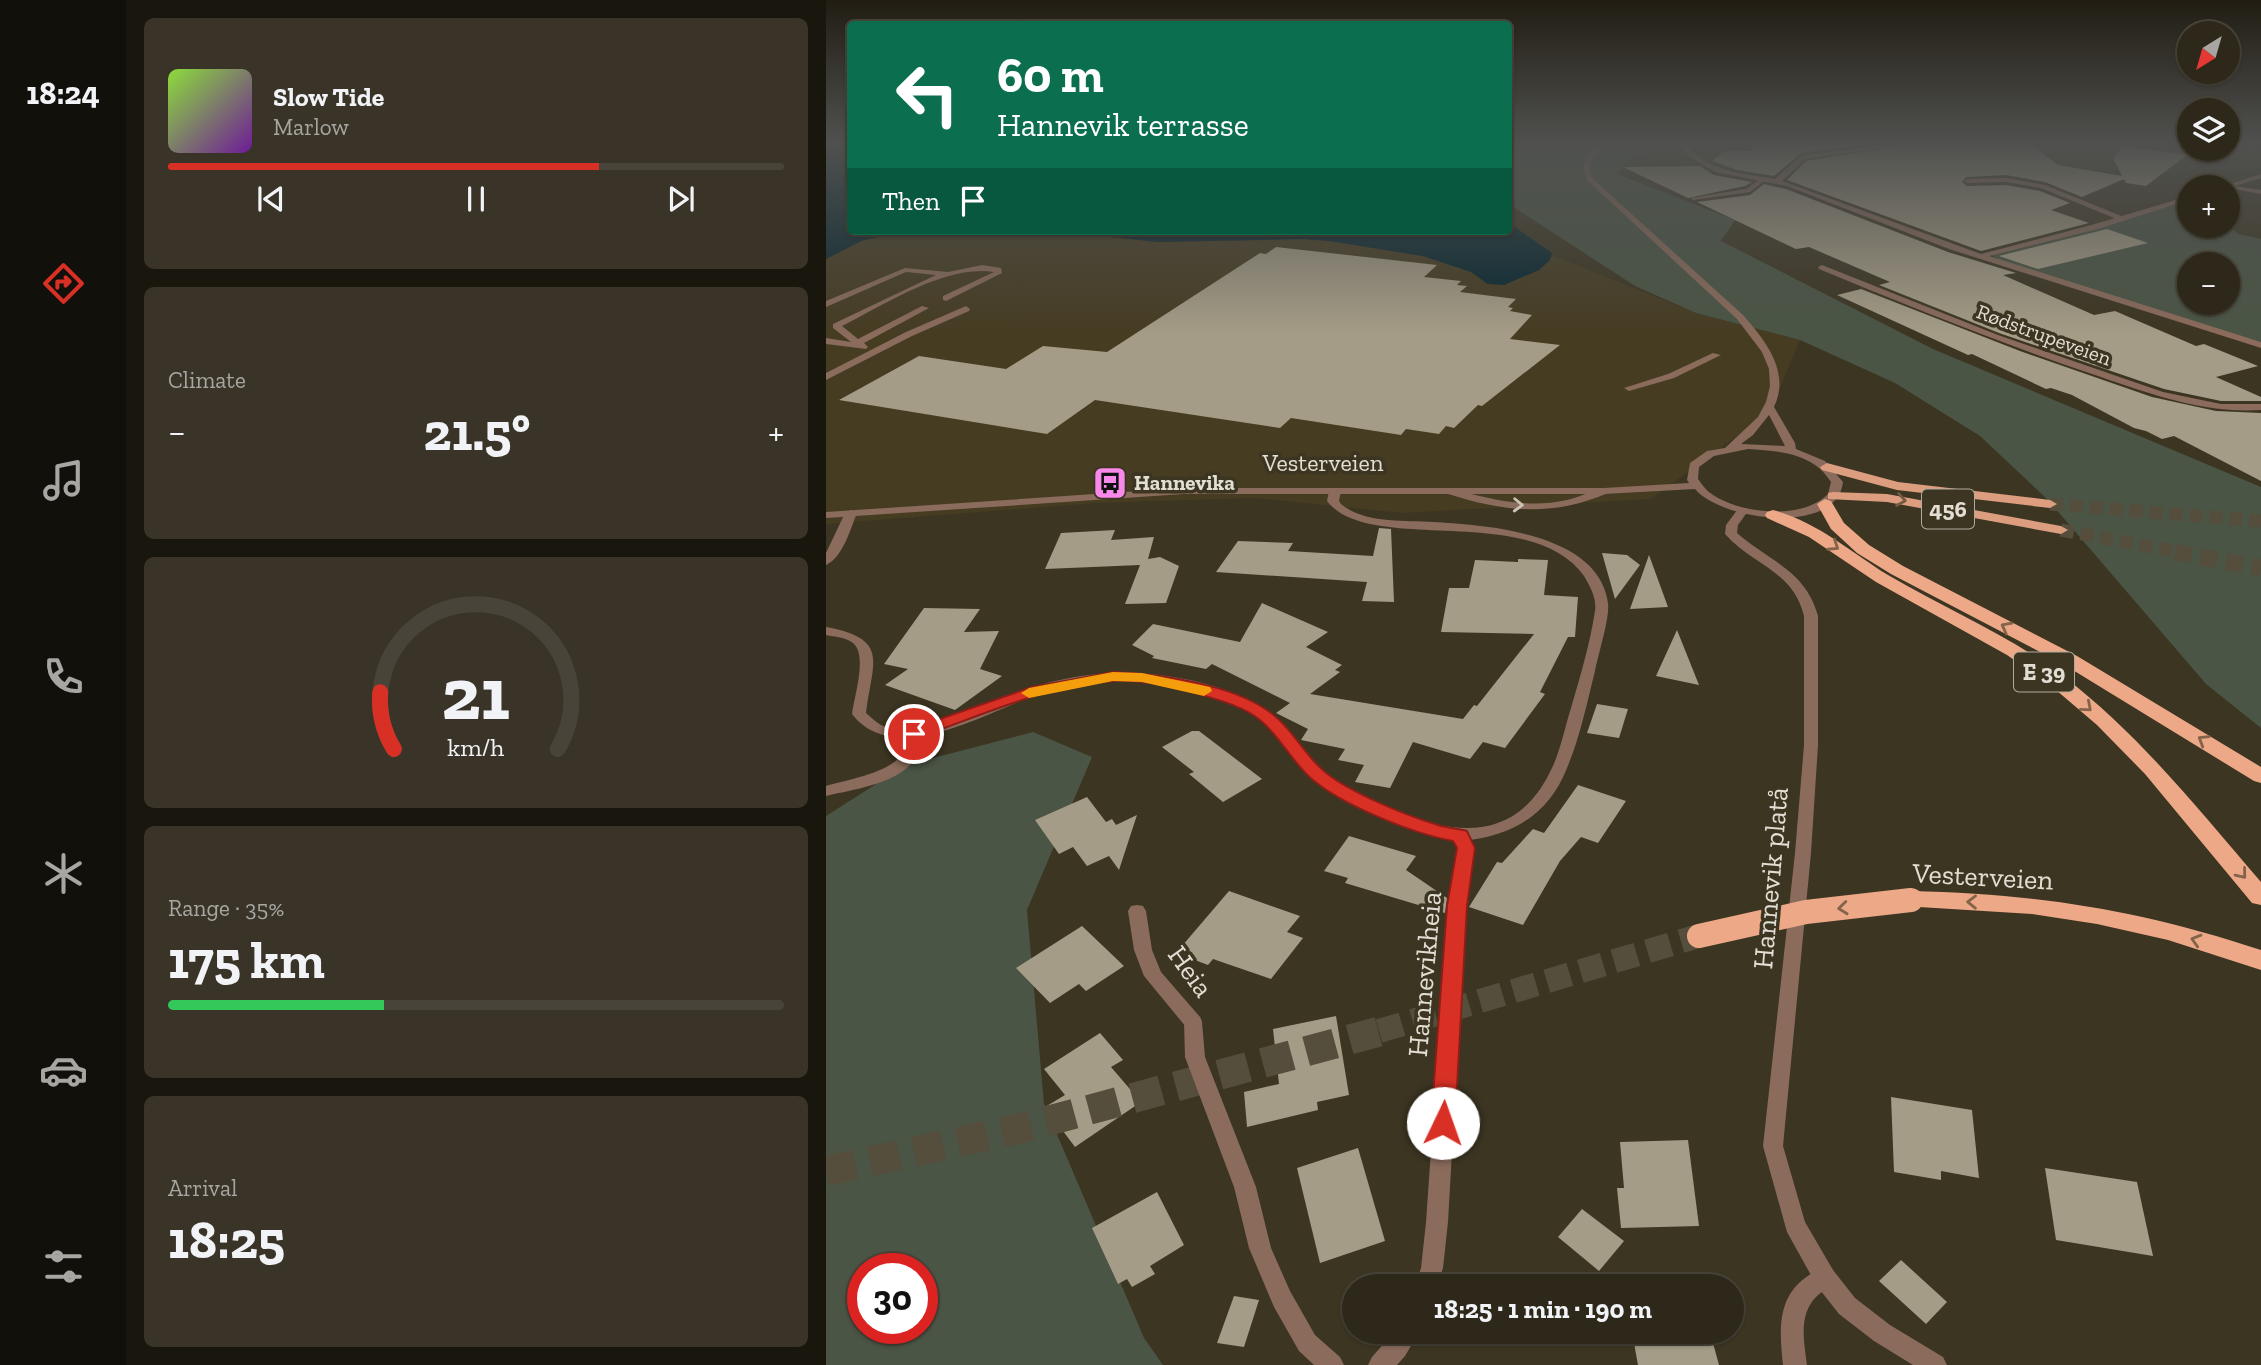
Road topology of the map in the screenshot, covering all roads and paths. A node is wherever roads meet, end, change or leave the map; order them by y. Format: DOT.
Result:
graph roads {
  1 [pos="1619,207"];
  2 [pos="1851,207"];
  3 [pos="2094,207"];
  4 [pos="2160,207"];
  5 [pos="2122,218"];
  6 [pos="1980,257"];
  7 [pos="1822,267"];
  8 [pos="946,274"];
  9 [pos="946,298"];
  10 [pos="826,304"];
  11 [pos="925,308"];
  12 [pos="966,309"];
  13 [pos="831,326"];
  14 [pos="826,341"];
  15 [pos="860,345"];
  16 [pos="2261,345"];
  17 [pos="879,349"];
  18 [pos="1716,355"];
  19 [pos="826,377"];
  20 [pos="1629,388"];
  21 [pos="2261,407"];
  22 [pos="1772,409"];
  23 [pos="1730,448"];
  24 [pos="1791,450"];
  25 [pos="1827,467"];
  26 [pos="1694,486"];
  27 [pos="1335,491"];
  28 [pos="1829,500"];
  29 [pos="2050,504"];
  30 [pos="1741,511"];
  31 [pos="850,513"];
  32 [pos="826,515"];
  33 [pos="1773,515"];
  34 [pos="2061,530"];
  35 [pos="826,561"];
  36 [pos="826,631"];
  37 [pos="914,734"];
  38 [pos="2261,776"];
  39 [pos="826,791"];
  40 [pos="1460,835"];
  41 [pos="2260,897"];
  42 [pos="1137,911"];
  43 [pos="1699,936"];
  44 [pos="2261,960"];
  45 [pos="1428,1274"];
  46 [pos="1825,1278"];
  47 [pos="1400,1344"];
  48 [pos="1332,1365"];
  49 [pos="1380,1365"];
  50 [pos="1795,1365"];
  51 [pos="1935,1365"];
  1 -- 22 [label="street"];
  2 -- 6 [label="street"];
  3 -- 5 [label="street"];
  4 -- 5 [label="street"];
  5 -- 6 [label="street"];
  6 -- 16 [label="street"];
  7 -- 21 [label="street, Rødstrupeveien"];
  8 -- 9 [label="street"];
  8 -- 10 [label="street"];
  8 -- 13 [label="street"];
  11 -- 15 [label="street"];
  12 -- 17 [label="street"];
  13 -- 15 [label="street"];
  14 -- 15 [label="street"];
  15 -- 17 [label="street"];
  17 -- 19 [label="street"];
  18 -- 20 [label="street"];
  22 -- 23 [label="street"];
  22 -- 24 [label="street"];
  23 -- 24 [label="street"];
  23 -- 26 [label="street"];
  24 -- 25 [label="street"];
  25 -- 28 [label="street"];
  25 -- 29 [label="main road, 456"];
  26 -- 27 [label="street, Vesterveien"];
  26 -- 30 [label="street"];
  27 -- 31 [label="street, Vesterveien"];
  27 -- 40 [label="street"];
  28 -- 33 [label="street"];
  28 -- 34 [label="main road, 456, one-way"];
  38 -- 28 [label="highway, E 39, one-way"];
  30 -- 33 [label="street"];
  30 -- 46 [label="street, Hannevik platå"];
  31 -- 32 [label="street, Vesterveien"];
  31 -- 35 [label="street"];
  33 -- 41 [label="highway, E 39, one-way"];
  36 -- 37 [label="street"];
  37 -- 39 [label="street"];
  37 -- 40 [label="street"];
  40 -- 45 [label="street, Hannevikheia"];
  42 -- 48 [label="street, Heia"];
  44 -- 43 [label="highway, Vesterveien, one-way, bridge"];
  46 -- 50 [label="street"];
  46 -- 51 [label="street, Hannevik platå"];
  47 -- 49 [label="street"];
}
